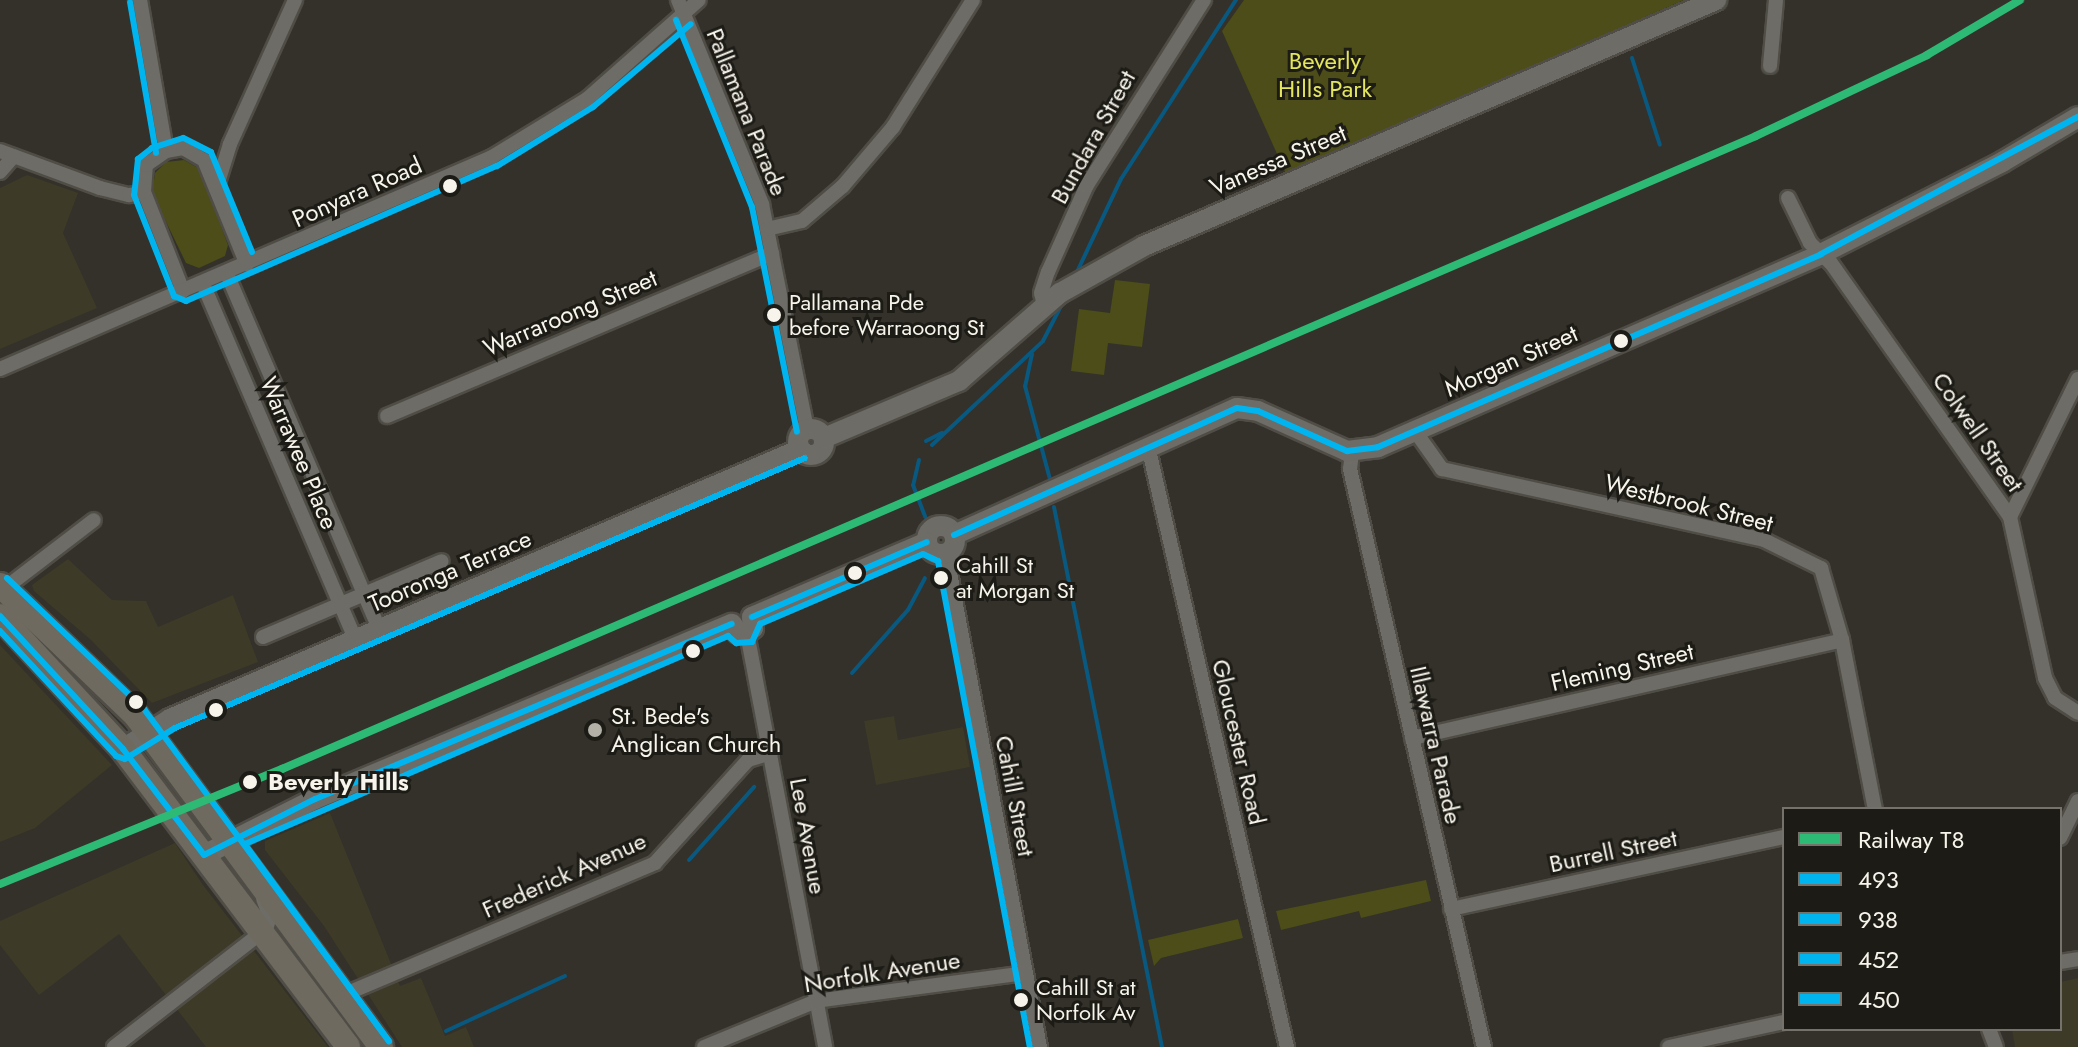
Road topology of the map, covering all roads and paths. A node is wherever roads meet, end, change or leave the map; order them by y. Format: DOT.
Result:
graph roads {
  1 [pos="140,0"];
  2 [pos="295,0"];
  3 [pos="678,0"];
  4 [pos="699,0"];
  5 [pos="973,0"];
  6 [pos="1204,0"];
  7 [pos="1716,0"];
  8 [pos="1776,0"];
  9 [pos="685,16"];
  10 [pos="1770,66"];
  11 [pos="2078,117"];
  12 [pos="230,144"];
  13 [pos="166,151"];
  14 [pos="7,153"];
  15 [pos="204,160"];
  16 [pos="0,172"];
  17 [pos="216,189"];
  18 [pos="144,192"];
  19 [pos="1788,198"];
  20 [pos="767,229"];
  21 [pos="772,253"];
  22 [pos="1821,254"];
  23 [pos="247,265"];
  24 [pos="227,274"];
  25 [pos="203,284"];
  26 [pos="183,291"];
  27 [pos="1052,299"];
  28 [pos="0,369"];
  29 [pos="2078,379"];
  30 [pos="387,416"];
  31 [pos="1415,431"];
  32 [pos="810,439"];
  33 [pos="1148,446"];
  34 [pos="1352,453"];
  35 [pos="2010,517"];
  36 [pos="94,520"];
  37 [pos="950,544"];
  38 [pos="442,561"];
  39 [pos="2,587"];
  40 [pos="365,594"];
  41 [pos="340,605"];
  42 [pos="0,616"];
  43 [pos="744,625"];
  44 [pos="379,629"];
  45 [pos="263,637"];
  46 [pos="355,639"];
  47 [pos="1842,640"];
  48 [pos="2078,713"];
  49 [pos="147,734"];
  50 [pos="1412,738"];
  51 [pos="123,749"];
  52 [pos="771,753"];
  53 [pos="2078,801"];
  54 [pos="1875,807"];
  55 [pos="2062,834"];
  56 [pos="1782,837"];
  57 [pos="236,850"];
  58 [pos="204,855"];
  59 [pos="1451,909"];
  60 [pos="261,934"];
  61 [pos="1025,973"];
  62 [pos="343,995"];
  63 [pos="816,1001"];
  64 [pos="1782,1022"];
  65 [pos="114,1047"];
  66 [pos="348,1047"];
  67 [pos="381,1047"];
  68 [pos="704,1047"];
  69 [pos="825,1047"];
  70 [pos="1040,1047"];
  71 [pos="1287,1047"];
  72 [pos="1484,1047"];
  73 [pos="1669,1047"];
  1 -- 13 [label="street"];
  2 -- 12 [label="street"];
  3 -- 9 [label="street, Pallamana Parade"];
  4 -- 9 [label="street, Ponyara Road"];
  5 -- 20 [label="street"];
  6 -- 27 [label="street, Bundara Street"];
  7 -- 27 [label="street, Vanessa Street"];
  8 -- 10 [label="street"];
  9 -- 20 [label="street, Pallamana Parade"];
  9 -- 23 [label="street, Ponyara Road"];
  11 -- 22 [label="street, Morgan Street"];
  12 -- 15 [label="street"];
  12 -- 17 [label="street"];
  13 -- 15 [label="street"];
  13 -- 18 [label="street"];
  14 -- 16 [label="street"];
  14 -- 18 [label="street"];
  15 -- 17 [label="street"];
  17 -- 23 [label="street"];
  18 -- 26 [label="street"];
  19 -- 22 [label="street, Colwell Street"];
  20 -- 21 [label="street, Pallamana Parade"];
  21 -- 30 [label="street, Warraroong Street"];
  21 -- 32 [label="street, Pallamana Parade"];
  22 -- 31 [label="street, Morgan Street"];
  22 -- 35 [label="street, Colwell Street"];
  23 -- 24 [label="street, Ponyara Road"];
  24 -- 25 [label="street, Ponyara Road"];
  24 -- 40 [label="street, Warrawee Place"];
  25 -- 26 [label="street, Ponyara Road"];
  25 -- 41 [label="street, Warrawee Place"];
  26 -- 28 [label="street, Ponyara Road"];
  27 -- 32 [label="street, Tooronga Terrace"];
  29 -- 35 [label="street"];
  31 -- 34 [label="street, Morgan Street"];
  31 -- 47 [label="street, Westbrook Street"];
  32 -- 44 [label="street, Tooronga Terrace"];
  33 -- 34 [label="street"];
  33 -- 37 [label="street"];
  33 -- 71 [label="street, Gloucester Road"];
  34 -- 50 [label="street, Illawarra Parade"];
  35 -- 48 [label="street, Colwell Street"];
  36 -- 39 [label="street"];
  37 -- 43 [label="street"];
  37 -- 61 [label="street, Cahill Street"];
  38 -- 40 [label="street"];
  39 -- 49 [label="highway"];
  40 -- 41 [label="street"];
  40 -- 44 [label="street, Warrawee Place"];
  41 -- 45 [label="street"];
  41 -- 46 [label="street, Warrawee Place"];
  42 -- 51 [label="highway"];
  43 -- 52 [label="street, Lee Avenue"];
  43 -- 57 [label="street"];
  44 -- 46 [label="street, Tooronga Terrace"];
  46 -- 49 [label="street, Tooronga Terrace"];
  47 -- 50 [label="street, Fleming Street"];
  47 -- 54 [label="street, Westbrook Street"];
  49 -- 51 [label="street, Tooronga Terrace"];
  49 -- 57 [label="highway"];
  50 -- 59 [label="street, Illawarra Parade"];
  51 -- 58 [label="highway"];
  52 -- 62 [label="street, Frederick Avenue"];
  52 -- 63 [label="street, Lee Avenue"];
  53 -- 55 [label="street"];
  56 -- 59 [label="street, Burrell Street"];
  57 -- 58 [label="street"];
  57 -- 60 [label="street"];
  57 -- 62 [label="highway"];
  58 -- 60 [label="highway"];
  59 -- 72 [label="street, Illawarra Parade"];
  60 -- 65 [label="street"];
  60 -- 66 [label="highway"];
  61 -- 63 [label="street, Norfolk Avenue"];
  61 -- 70 [label="street, Cahill Street"];
  62 -- 67 [label="highway"];
  63 -- 68 [label="street, Norfolk Avenue"];
  63 -- 69 [label="street, Lee Avenue"];
  64 -- 73 [label="street"];
}
